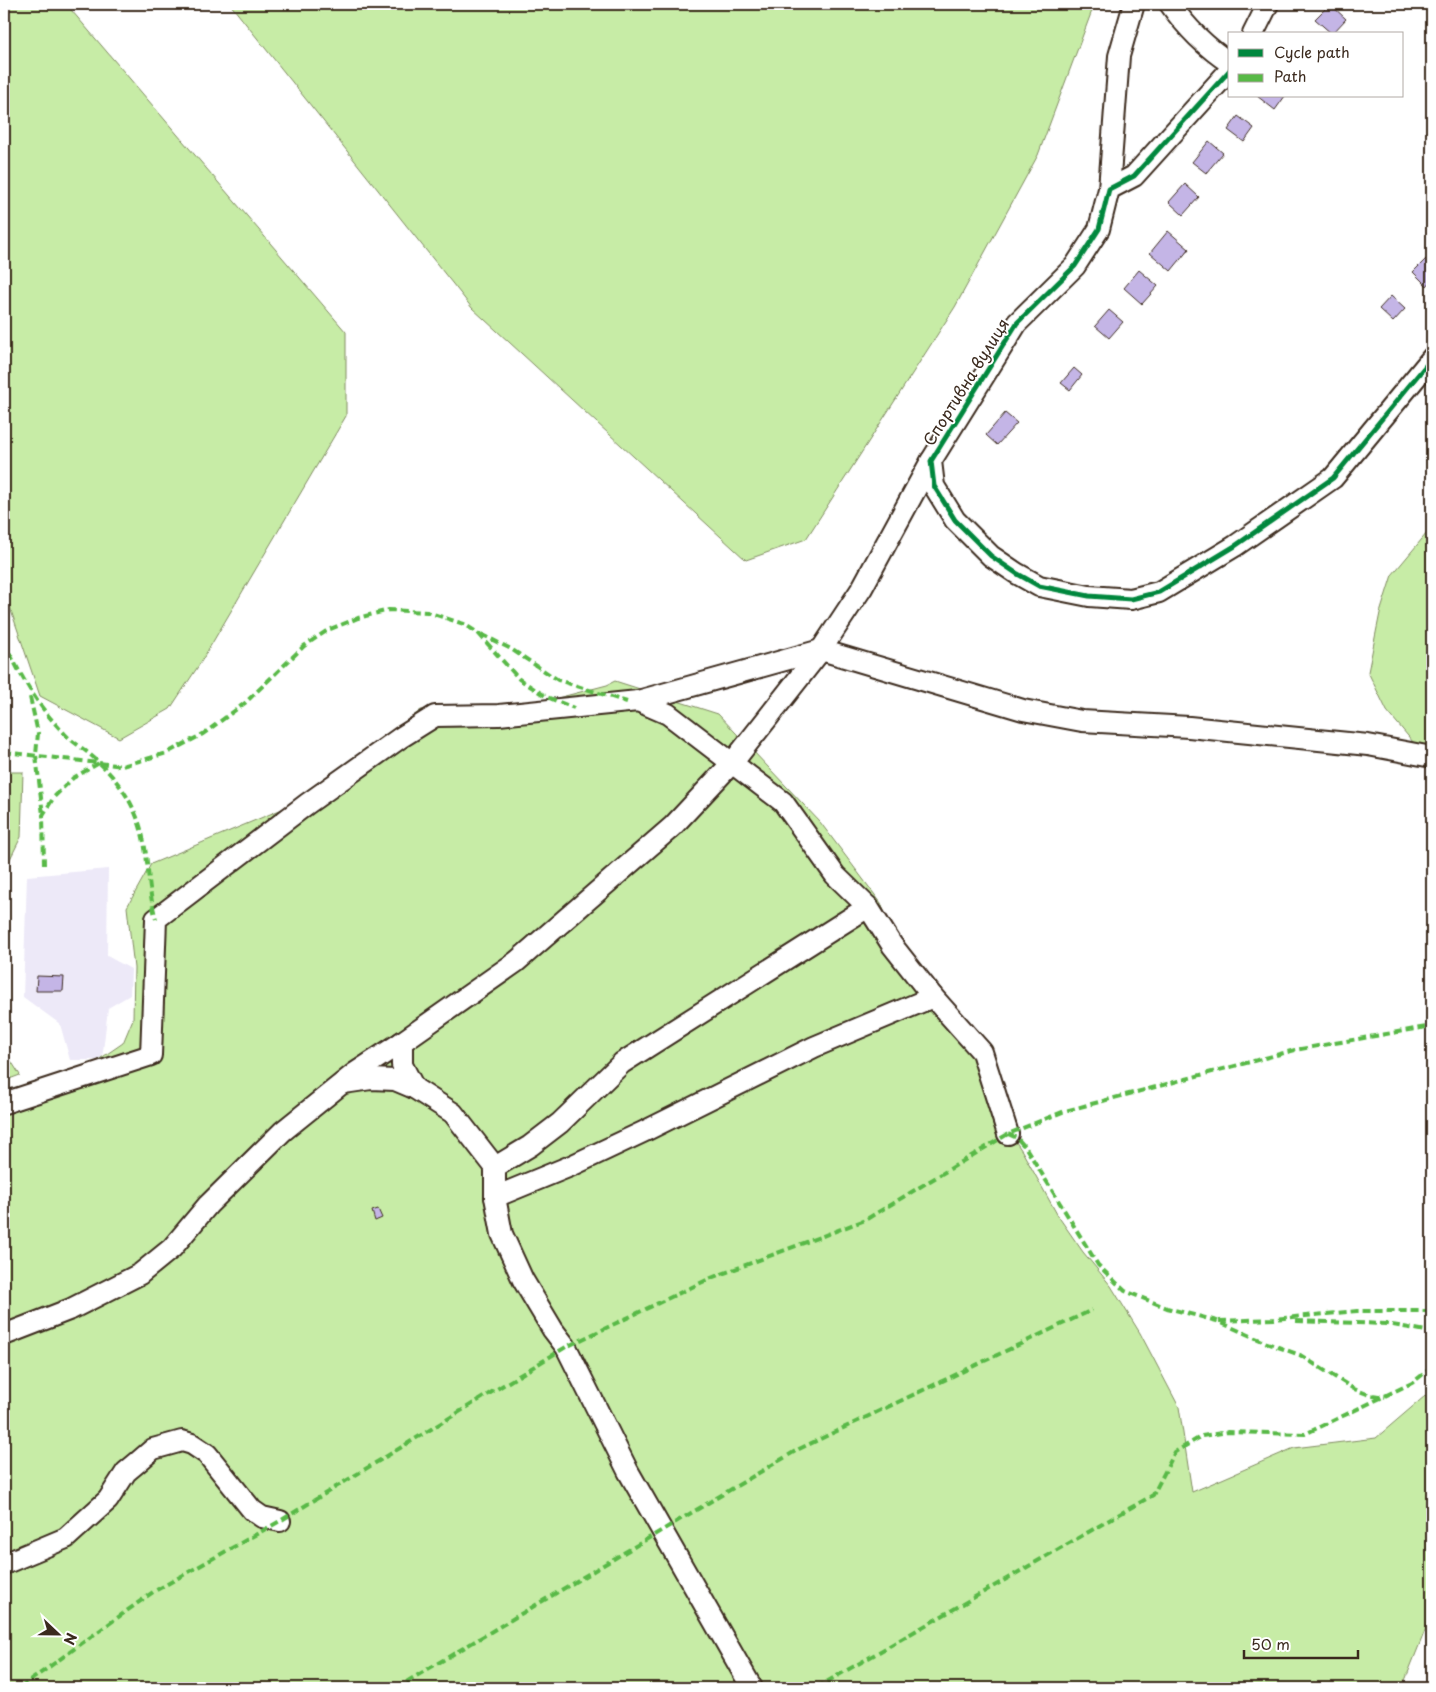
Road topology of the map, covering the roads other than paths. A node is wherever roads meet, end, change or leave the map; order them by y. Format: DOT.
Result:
graph roads {
  1 [pos="1134,4"];
  2 [pos="1170,4"];
  3 [pos="1268,4"];
  4 [pos="1254,32"];
  5 [pos="1228,62"];
  6 [pos="1228,72"];
  7 [pos="1108,189"];
  8 [pos="1432,358"];
  9 [pos="931,461"];
  10 [pos="821,650"];
  11 [pos="638,701"];
  12 [pos="1432,757"];
  13 [pos="733,762"];
  14 [pos="868,907"];
  15 [pos="933,997"];
  16 [pos="402,1042"];
  17 [pos="342,1083"];
  18 [pos="414,1088"];
  19 [pos="4,1104"];
  20 [pos="1008,1134"];
  21 [pos="495,1167"];
  22 [pos="494,1197"];
  23 [pos="4,1335"];
  24 [pos="280,1521"];
  25 [pos="4,1564"];
  26 [pos="752,1688"];
  1 -- 7 [label="street, Спортивна вулиця"];
  2 -- 5 [label="street"];
  3 -- 4 [label="street"];
  6 -- 7 [label="street"];
  7 -- 9 [label="street, Спортивна вулиця"];
  8 -- 9 [label="street, Спортивна вулиця"];
  9 -- 10 [label="street"];
  10 -- 11 [label="street"];
  10 -- 12 [label="street"];
  10 -- 13 [label="street"];
  11 -- 13 [label="street"];
  11 -- 19 [label="street"];
  13 -- 14 [label="street"];
  13 -- 16 [label="street"];
  14 -- 15 [label="street"];
  14 -- 21 [label="street"];
  15 -- 20 [label="street"];
  15 -- 22 [label="street"];
  16 -- 17 [label="street"];
  16 -- 18 [label="street"];
  17 -- 18 [label="street"];
  17 -- 23 [label="street"];
  18 -- 21 [label="street"];
  21 -- 22 [label="street"];
  22 -- 26 [label="street"];
  24 -- 25 [label="street"];
}
